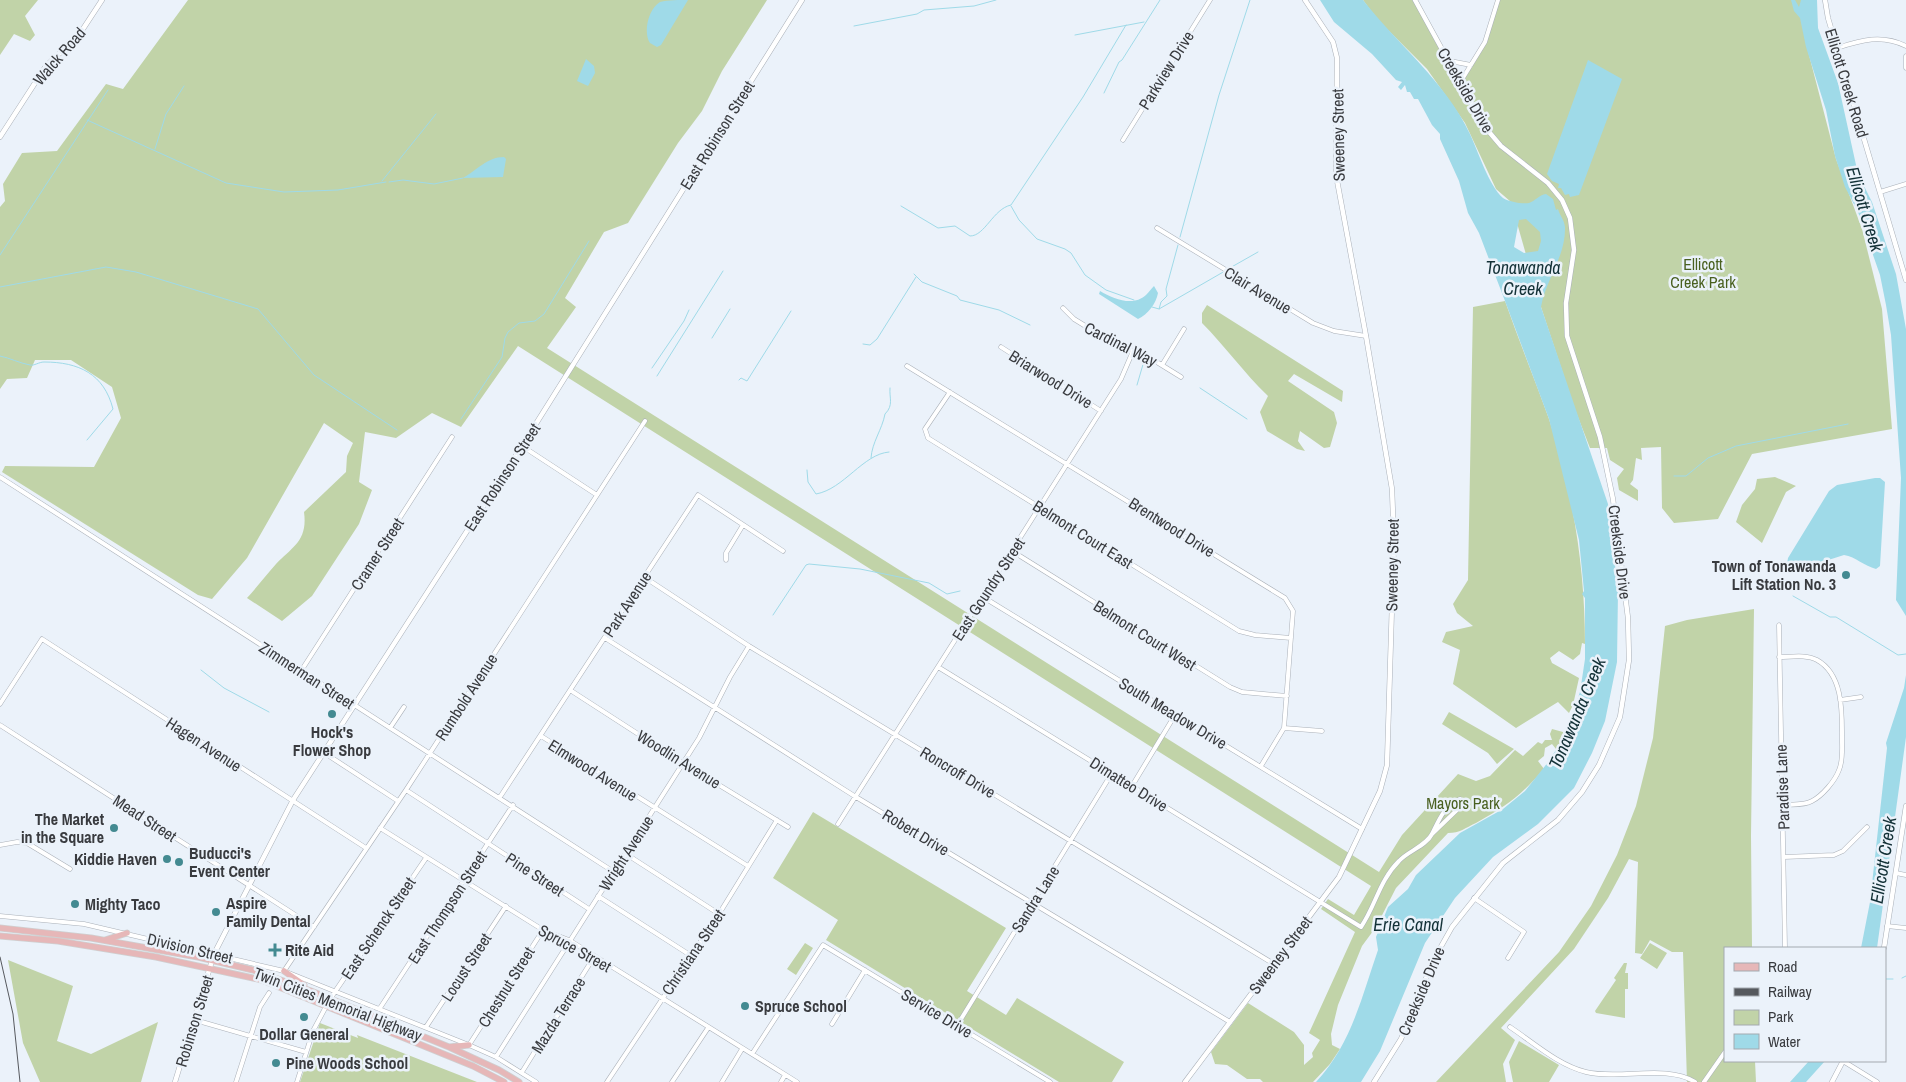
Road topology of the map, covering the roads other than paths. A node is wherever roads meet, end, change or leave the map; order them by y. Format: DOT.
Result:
graph roads {
  1 [pos="102,0"];
  2 [pos="802,0"];
  3 [pos="1210,0"];
  4 [pos="1305,0"];
  5 [pos="1415,0"];
  6 [pos="1498,0"];
  7 [pos="1825,0"];
  8 [pos="1906,46"];
  9 [pos="1837,48"];
  10 [pos="1906,56"];
  11 [pos="1450,61"];
  12 [pos="1471,65"];
  13 [pos="1906,68"];
  14 [pos="1461,81"];
  15 [pos="0,137"];
  16 [pos="1123,140"];
  17 [pos="1906,184"];
  18 [pos="1880,192"];
  19 [pos="1157,228"];
  20 [pos="1906,280"];
  21 [pos="1063,308"];
  22 [pos="1184,329"];
  23 [pos="1366,336"];
  24 [pos="1000,347"];
  25 [pos="1133,351"];
  26 [pos="1162,365"];
  27 [pos="907,366"];
  28 [pos="1181,377"];
  29 [pos="950,392"];
  30 [pos="1101,411"];
  31 [pos="645,420"];
  32 [pos="452,437"];
  33 [pos="522,446"];
  34 [pos="1068,462"];
  35 [pos="0,477"];
  36 [pos="597,495"];
  37 [pos="1040,508"];
  38 [pos="743,525"];
  39 [pos="1012,551"];
  40 [pos="783,552"];
  41 [pos="726,560"];
  42 [pos="644,578"];
  43 [pos="983,597"];
  44 [pos="1779,625"];
  45 [pos="605,638"];
  46 [pos="1291,638"];
  47 [pos="749,646"];
  48 [pos="1779,657"];
  49 [pos="938,667"];
  50 [pos="301,671"];
  51 [pos="570,690"];
  52 [pos="1287,696"];
  53 [pos="1861,697"];
  54 [pos="1840,700"];
  55 [pos="0,704"];
  56 [pos="354,705"];
  57 [pos="404,707"];
  58 [pos="714,708"];
  59 [pos="1175,715"];
  60 [pos="0,725"];
  61 [pos="390,728"];
  62 [pos="1284,728"];
  63 [pos="1322,731"];
  64 [pos="896,734"];
  65 [pos="541,736"];
  66 [pos="323,752"];
  67 [pos="430,753"];
  68 [pos="683,763"];
  69 [pos="1261,766"];
  70 [pos="1112,773"];
  71 [pos="1132,786"];
  72 [pos="406,790"];
  73 [pos="500,797"];
  74 [pos="856,797"];
  75 [pos="293,800"];
  76 [pos="398,801"];
  77 [pos="513,805"];
  78 [pos="1782,805"];
  79 [pos="1906,806"];
  80 [pos="655,809"];
  81 [pos="776,820"];
  82 [pos="838,824"];
  83 [pos="788,827"];
  84 [pos="1867,827"];
  85 [pos="380,828"];
  86 [pos="1362,830"];
  87 [pos="1432,834"];
  88 [pos="1071,840"];
  89 [pos="488,844"];
  90 [pos="0,846"];
  91 [pos="366,848"];
  92 [pos="626,854"];
  93 [pos="1784,856"];
  94 [pos="426,858"];
  95 [pos="748,866"];
  96 [pos="70,869"];
  97 [pos="614,872"];
  98 [pos="1896,873"];
  99 [pos="1906,875"];
  100 [pos="464,881"];
  101 [pos="250,885"];
  102 [pos="598,896"];
  103 [pos="1474,898"];
  104 [pos="1320,902"];
  105 [pos="1033,903"];
  106 [pos="506,906"];
  107 [pos="589,910"];
  108 [pos="718,914"];
  109 [pos="0,916"];
  110 [pos="1888,926"];
  111 [pos="314,927"];
  112 [pos="0,928"];
  113 [pos="1906,928"];
  114 [pos="543,930"];
  115 [pos="127,933"];
  116 [pos="0,936"];
  117 [pos="570,940"];
  118 [pos="103,941"];
  119 [pos="171,944"];
  120 [pos="1785,947"];
  121 [pos="1884,947"];
  122 [pos="690,955"];
  123 [pos="198,957"];
  124 [pos="213,957"];
  125 [pos="594,957"];
  126 [pos="1508,958"];
  127 [pos="1274,964"];
  128 [pos="211,968"];
  129 [pos="865,970"];
  130 [pos="284,971"];
  131 [pos="336,990"];
  132 [pos="311,991"];
  133 [pos="269,993"];
  134 [pos="330,999"];
  135 [pos="661,1000"];
  136 [pos="326,1005"];
  137 [pos="380,1008"];
  138 [pos="195,1020"];
  139 [pos="1230,1022"];
  140 [pos="832,1024"];
  141 [pos="958,1024"];
  142 [pos="426,1027"];
  143 [pos="1510,1027"];
  144 [pos="708,1028"];
  145 [pos="251,1036"];
  146 [pos="470,1045"];
  147 [pos="449,1047"];
  148 [pos="742,1049"];
  149 [pos="306,1052"];
  150 [pos="1724,1053"];
  151 [pos="752,1054"];
  152 [pos="496,1057"];
  153 [pos="1842,1062"];
  154 [pos="1845,1062"];
  155 [pos="522,1072"];
  156 [pos="785,1075"];
  157 [pos="175,1082"];
  158 [pos="236,1082"];
  159 [pos="297,1082"];
  160 [pos="504,1082"];
  161 [pos="519,1082"];
  162 [pos="536,1082"];
  163 [pos="606,1082"];
  164 [pos="672,1082"];
  165 [pos="722,1082"];
  166 [pos="781,1082"];
  167 [pos="797,1082"];
  168 [pos="1050,1082"];
  169 [pos="1185,1082"];
  170 [pos="1374,1082"];
  171 [pos="1695,1082"];
  172 [pos="1704,1082"];
  173 [pos="1832,1082"];
  174 [pos="1877,1082"];
  1 -- 15 [label="street, Walck Road"];
  2 -- 33 [label="street, East Robinson Street"];
  3 -- 16 [label="street, Parkview Drive"];
  4 -- 23 [label="street, Sweeney Street"];
  5 -- 11 [label="street, Creekside Drive"];
  6 -- 12 [label="street"];
  7 -- 9 [label="street, Ellicott Creek Road"];
  8 -- 9 [label="street"];
  9 -- 18 [label="street, Ellicott Creek Road"];
  10 -- 13 [label="street"];
  11 -- 12 [label="street"];
  11 -- 14 [label="street, Creekside Drive"];
  12 -- 14 [label="street"];
  14 -- 103 [label="street, Creekside Drive"];
  17 -- 18 [label="street"];
  18 -- 20 [label="street, Ellicott Creek Road"];
  19 -- 23 [label="street, Clair Avenue"];
  21 -- 25 [label="street, Cardinal Way"];
  22 -- 26 [label="street"];
  23 -- 86 [label="street, Sweeney Street"];
  24 -- 30 [label="street, Briarwood Drive"];
  25 -- 26 [label="street, Cardinal Way"];
  25 -- 30 [label="street, East Goundry Street"];
  26 -- 28 [label="street, Cardinal Way"];
  27 -- 29 [label="street, Brentwood Drive"];
  29 -- 34 [label="street, Brentwood Drive"];
  29 -- 37 [label="street, Belmont Court East"];
  30 -- 34 [label="street, East Goundry Street"];
  31 -- 36 [label="street, Rumbold Avenue"];
  32 -- 50 [label="street, Cramer Street"];
  33 -- 36 [label="street"];
  33 -- 56 [label="street, East Robinson Street"];
  34 -- 37 [label="street, East Goundry Street"];
  34 -- 46 [label="street, Brentwood Drive"];
  35 -- 50 [label="street, Zimmerman Street"];
  36 -- 67 [label="street, Rumbold Avenue"];
  37 -- 39 [label="street, East Goundry Street"];
  37 -- 46 [label="street, Belmont Court East"];
  38 -- 40 [label="street, Park Avenue"];
  38 -- 41 [label="street"];
  38 -- 42 [label="street, Park Avenue"];
  39 -- 43 [label="street, East Goundry Street"];
  39 -- 52 [label="street, Belmont Court West"];
  42 -- 45 [label="street, Park Avenue"];
  42 -- 47 [label="street, Roncroff Drive"];
  43 -- 49 [label="street, East Goundry Street"];
  43 -- 59 [label="street, South Meadow Drive"];
  44 -- 48 [label="street, Paradise Lane"];
  45 -- 51 [label="street, Park Avenue"];
  45 -- 58 [label="street, Robert Drive"];
  46 -- 52 [label="street, Brentwood Drive"];
  47 -- 58 [label="street, Wright Avenue"];
  47 -- 64 [label="street, Roncroff Drive"];
  48 -- 54 [label="street"];
  48 -- 78 [label="street, Paradise Lane"];
  49 -- 64 [label="street, East Goundry Street"];
  49 -- 70 [label="street, Dimatteo Drive"];
  50 -- 56 [label="street, Zimmerman Street"];
  51 -- 65 [label="street, Park Avenue"];
  51 -- 68 [label="street, Woodlin Avenue"];
  52 -- 62 [label="street, Brentwood Drive"];
  53 -- 54 [label="street"];
  54 -- 78 [label="street"];
  55 -- 75 [label="street, Hagen Avenue"];
  56 -- 61 [label="street, Zimmerman Street"];
  56 -- 66 [label="street, East Robinson Street"];
  57 -- 61 [label="street"];
  58 -- 68 [label="street, Wright Avenue"];
  58 -- 74 [label="street, Robert Drive"];
  59 -- 69 [label="street, South Meadow Drive"];
  59 -- 71 [label="street"];
  60 -- 101 [label="street, Mead Street"];
  61 -- 67 [label="street, Zimmerman Street"];
  62 -- 63 [label="street"];
  62 -- 69 [label="street, Brentwood Drive"];
  64 -- 74 [label="street, East Goundry Street"];
  64 -- 88 [label="street, Roncroff Drive"];
  65 -- 73 [label="street, Park Avenue"];
  65 -- 80 [label="street, Elmwood Avenue"];
  66 -- 75 [label="street, East Robinson Street"];
  66 -- 76 [label="street"];
  67 -- 72 [label="street, Rumbold Avenue"];
  67 -- 73 [label="street, Zimmerman Street"];
  68 -- 80 [label="street, Wright Avenue"];
  68 -- 81 [label="street, Woodlin Avenue"];
  69 -- 86 [label="street, South Meadow Drive"];
  70 -- 71 [label="street, Dimatteo Drive"];
  70 -- 88 [label="street, Sandra Lane"];
  71 -- 104 [label="street, Dimatteo Drive"];
  72 -- 76 [label="street, Rumbold Avenue"];
  72 -- 89 [label="street, Pine Street"];
  73 -- 77 [label="street, Zimmerman Street"];
  74 -- 82 [label="street, East Goundry Street"];
  74 -- 105 [label="street, Robert Drive"];
  75 -- 91 [label="street, Hagen Avenue"];
  75 -- 101 [label="street, East Robinson Street"];
  76 -- 85 [label="street, Rumbold Avenue"];
  77 -- 89 [label="street, East Thompson Street"];
  77 -- 97 [label="street, Zimmerman Street"];
  78 -- 93 [label="street, Paradise Lane"];
  79 -- 98 [label="street"];
  80 -- 92 [label="street, Wright Avenue"];
  80 -- 95 [label="street, Elmwood Avenue"];
  81 -- 83 [label="street, Woodlin Avenue"];
  81 -- 95 [label="street, Christiana Street"];
  84 -- 93 [label="street"];
  85 -- 91 [label="street, Rumbold Avenue"];
  85 -- 94 [label="street, Spruce Street"];
  86 -- 104 [label="street, Sweeney Street"];
  87 -- 87 [label="street"];
  87 -- 104 [label="street, Dimatteo Drive"];
  88 -- 105 [label="street, Sandra Lane"];
  88 -- 127 [label="street, Roncroff Drive"];
  89 -- 100 [label="street, East Thompson Street"];
  89 -- 107 [label="street, Pine Street"];
  90 -- 96 [label="street"];
  91 -- 111 [label="street, Rumbold Avenue"];
  92 -- 97 [label="street, Wright Avenue"];
  92 -- 108 [label="street"];
  93 -- 120 [label="street, Paradise Lane"];
  94 -- 100 [label="street, Spruce Street"];
  94 -- 131 [label="street, East Schenck Street"];
  95 -- 108 [label="street, Christiana Street"];
  97 -- 102 [label="street, Wright Avenue"];
  98 -- 99 [label="street"];
  98 -- 110 [label="street"];
  100 -- 106 [label="street, Spruce Street"];
  100 -- 137 [label="street, East Thompson Street"];
  101 -- 111 [label="street, Mead Street"];
  101 -- 124 [label="street, East Robinson Street"];
  102 -- 107 [label="street, Wright Avenue"];
  102 -- 122 [label="street"];
  103 -- 126 [label="street"];
  103 -- 170 [label="street, Creekside Drive"];
  104 -- 127 [label="street, Sweeney Street"];
  105 -- 139 [label="street, Robert Drive"];
  105 -- 141 [label="street, Sandra Lane"];
  106 -- 114 [label="street, Spruce Street"];
  106 -- 142 [label="street, Locust Street"];
  107 -- 117 [label="street, Wright Avenue"];
  108 -- 122 [label="street, Christiana Street"];
  109 -- 115 [label="street, Division Street"];
  110 -- 113 [label="street"];
  110 -- 121 [label="street"];
  111 -- 130 [label="street, Rumbold Avenue"];
  112 -- 118 [label="main road, Twin Cities Memorial Highway"];
  114 -- 117 [label="street, Spruce Street"];
  114 -- 146 [label="street, Chestnut Street"];
  115 -- 118 [label="main road"];
  115 -- 119 [label="street, Division Street"];
  116 -- 128 [label="main road, Twin Cities Memorial Highway"];
  117 -- 125 [label="street, Spruce Street"];
  117 -- 152 [label="street, Wright Avenue"];
  118 -- 123 [label="main road, Twin Cities Memorial Highway"];
  119 -- 123 [label="main road"];
  119 -- 124 [label="street, Division Street"];
  122 -- 135 [label="street, Christiana Street"];
  123 -- 124 [label="main road, Twin Cities Memorial Highway"];
  124 -- 128 [label="street, Robinson Street"];
  124 -- 130 [label="street, Division Street"];
  124 -- 132 [label="main road, Twin Cities Memorial Highway"];
  125 -- 135 [label="street, Spruce Street"];
  125 -- 155 [label="street, Mazda Terrace"];
  127 -- 139 [label="street, Sweeney Street"];
  128 -- 136 [label="main road, Twin Cities Memorial Highway"];
  128 -- 138 [label="street, Robinson Street"];
  129 -- 140 [label="street"];
  129 -- 141 [label="street, Service Drive"];
  129 -- 151 [label="street, Service Drive"];
  130 -- 131 [label="street, Division Street"];
  130 -- 132 [label="main road"];
  131 -- 134 [label="street, East Schenck Street"];
  131 -- 137 [label="street, Division Street"];
  132 -- 134 [label="main road, Twin Cities Memorial Highway"];
  133 -- 145 [label="street"];
  134 -- 136 [label="street, East Schenck Street"];
  134 -- 147 [label="main road, Twin Cities Memorial Highway"];
  135 -- 144 [label="street, Spruce Street"];
  135 -- 163 [label="street, Christiana Street"];
  136 -- 149 [label="street, East Schenck Street"];
  136 -- 160 [label="main road, Twin Cities Memorial Highway"];
  137 -- 142 [label="street, Division Street"];
  138 -- 145 [label="street"];
  138 -- 157 [label="street, Robinson Street"];
  139 -- 169 [label="street, Sweeney Street"];
  141 -- 168 [label="street, Service Drive"];
  142 -- 146 [label="street, Division Street"];
  143 -- 171 [label="street"];
  144 -- 148 [label="street, Spruce Street"];
  144 -- 164 [label="street"];
  145 -- 149 [label="street"];
  145 -- 158 [label="street"];
  146 -- 147 [label="main road"];
  146 -- 152 [label="street, Division Street"];
  147 -- 161 [label="main road, Twin Cities Memorial Highway"];
  148 -- 151 [label="street, Spruce Street"];
  148 -- 165 [label="street"];
  149 -- 159 [label="street, East Schenck Street"];
  150 -- 172 [label="street"];
  151 -- 156 [label="street, Spruce Street"];
  152 -- 155 [label="street, Division Street"];
  153 -- 173 [label="street"];
  154 -- 174 [label="street"];
  155 -- 162 [label="street, Division Street"];
  156 -- 166 [label="street"];
  156 -- 167 [label="street, Spruce Street"];
}
